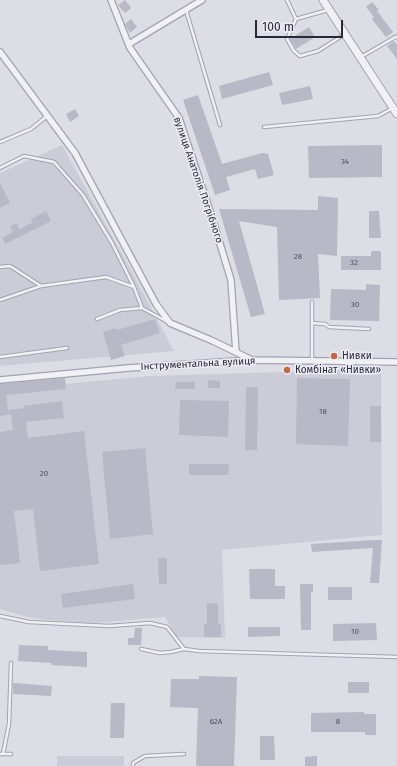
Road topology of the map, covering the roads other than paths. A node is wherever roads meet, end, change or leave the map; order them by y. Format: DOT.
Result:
graph roads {
  1 [pos="110,0"];
  2 [pos="202,0"];
  3 [pos="286,0"];
  4 [pos="323,0"];
  5 [pos="186,10"];
  6 [pos="329,10"];
  7 [pos="296,19"];
  8 [pos="345,34"];
  9 [pos="397,36"];
  10 [pos="129,44"];
  11 [pos="0,52"];
  12 [pos="360,57"];
  13 [pos="395,111"];
  14 [pos="47,115"];
  15 [pos="220,125"];
  16 [pos="264,127"];
  17 [pos="0,142"];
  18 [pos="0,168"];
  19 [pos="0,267"];
  20 [pos="41,286"];
  21 [pos="134,287"];
  22 [pos="0,300"];
  23 [pos="312,302"];
  24 [pos="142,308"];
  25 [pos="97,319"];
  26 [pos="170,323"];
  27 [pos="312,323"];
  28 [pos="368,329"];
  29 [pos="67,348"];
  30 [pos="236,352"];
  31 [pos="0,357"];
  32 [pos="252,360"];
  33 [pos="312,362"];
  34 [pos="397,362"];
  35 [pos="0,380"];
  36 [pos="0,616"];
  37 [pos="141,649"];
  38 [pos="184,649"];
  39 [pos="397,657"];
  40 [pos="11,663"];
  41 [pos="2,754"];
  42 [pos="11,754"];
  43 [pos="184,754"];
  44 [pos="132,766"];
  1 -- 10 [label="street, вулиця Анатолія Погрібного"];
  2 -- 5 [label="street"];
  3 -- 7 [label="lane"];
  4 -- 6 [label="street"];
  5 -- 10 [label="street"];
  5 -- 15 [label="lane"];
  6 -- 7 [label="lane"];
  6 -- 8 [label="street"];
  7 -- 8 [label="lane"];
  8 -- 12 [label="street"];
  9 -- 12 [label="lane"];
  10 -- 30 [label="street, вулиця Анатолія Погрібного"];
  11 -- 14 [label="street"];
  12 -- 13 [label="street"];
  13 -- 16 [label="lane"];
  14 -- 17 [label="lane"];
  14 -- 26 [label="street"];
  18 -- 21 [label="lane"];
  19 -- 20 [label="lane"];
  20 -- 21 [label="lane"];
  20 -- 22 [label="lane"];
  21 -- 24 [label="lane"];
  23 -- 27 [label="lane"];
  24 -- 25 [label="lane"];
  24 -- 26 [label="lane"];
  26 -- 30 [label="street"];
  27 -- 28 [label="lane"];
  27 -- 33 [label="lane"];
  29 -- 31 [label="lane"];
  30 -- 32 [label="street"];
  32 -- 33 [label="street, Інструментальна вулиця"];
  32 -- 35 [label="street, Інструментальна вулиця"];
  33 -- 34 [label="street, Інструментальна вулиця"];
  36 -- 38 [label="lane"];
  37 -- 38 [label="lane"];
  38 -- 39 [label="lane"];
  40 -- 41 [label="lane"];
  41 -- 42 [label="lane"];
  43 -- 44 [label="lane"];
}
